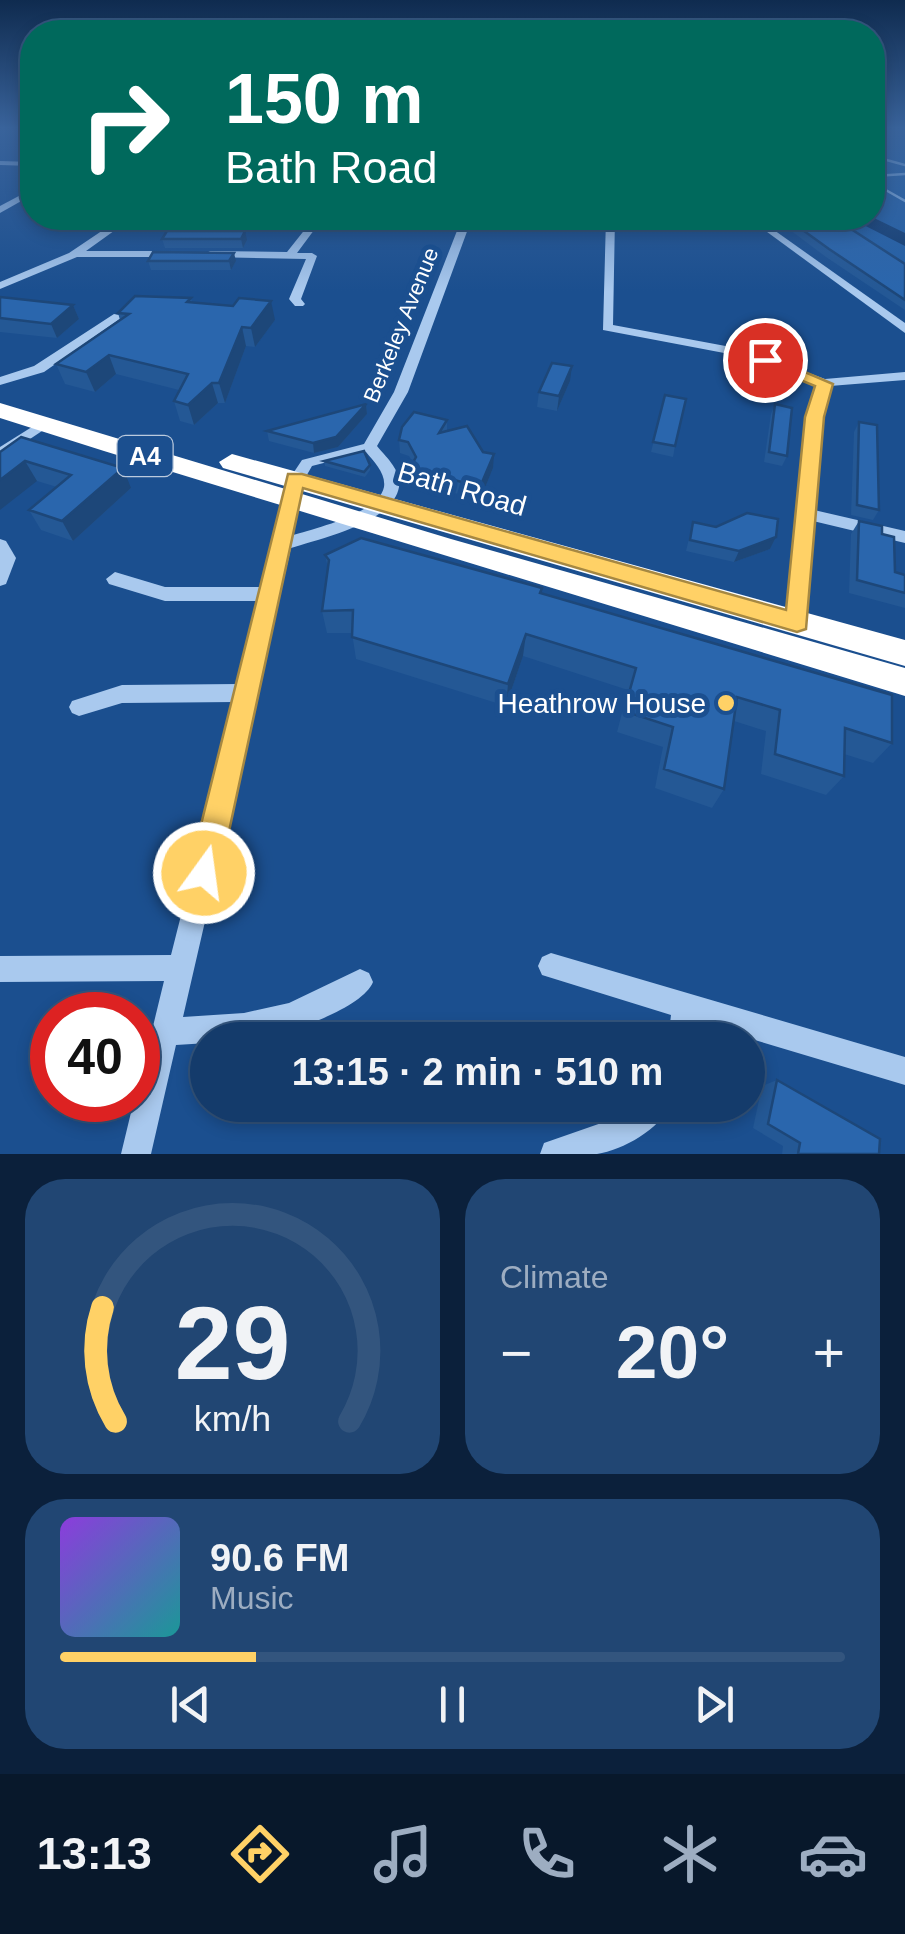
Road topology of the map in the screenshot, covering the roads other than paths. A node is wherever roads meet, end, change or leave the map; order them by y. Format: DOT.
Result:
graph roads {
  1 [pos="109,230"];
  2 [pos="309,230"];
  3 [pos="463,230"];
  4 [pos="610,230"];
  5 [pos="769,230"];
  6 [pos="74,254"];
  7 [pos="186,254"];
  8 [pos="202,254"];
  9 [pos="290,254"];
  10 [pos="0,286"];
  11 [pos="299,304"];
  12 [pos="118,316"];
  13 [pos="905,329"];
  14 [pos="26,374"];
  15 [pos="905,376"];
  16 [pos="0,381"];
  17 [pos="824,384"];
  18 [pos="0,391"];
  19 [pos="0,410"];
  20 [pos="43,424"];
  21 [pos="370,447"];
  22 [pos="0,454"];
  23 [pos="293,489"];
  24 [pos="378,499"];
  25 [pos="807,514"];
  26 [pos="905,537"];
  27 [pos="283,544"];
  28 [pos="0,545"];
  29 [pos="115,579"];
  30 [pos="0,580"];
  31 [pos="268,594"];
  32 [pos="797,622"];
  33 [pos="770,644"];
  34 [pos="905,653"];
  35 [pos="905,682"];
  36 [pos="246,693"];
  37 [pos="79,706"];
  38 [pos="552,966"];
  39 [pos="181,968"];
  40 [pos="0,969"];
  41 [pos="360,982"];
  42 [pos="686,1005"];
  43 [pos="684,1022"];
  44 [pos="165,1031"];
  45 [pos="905,1071"];
  46 [pos="638,1122"];
  47 [pos="136,1154"];
  48 [pos="555,1154"];
  1 -- 6 [label="street"];
  2 -- 9 [label="street"];
  3 -- 21 [label="street, Berkeley Avenue"];
  4 -- 17 [label="street"];
  5 -- 13 [label="street"];
  6 -- 7 [label="street"];
  6 -- 10 [label="street"];
  8 -- 9 [label="street"];
  9 -- 11 [label="street"];
  12 -- 14 [label="street"];
  14 -- 16 [label="street"];
  14 -- 18 [label="street"];
  15 -- 17 [label="street"];
  17 -- 25 [label="street"];
  18 -- 23 [label="highway, Bath Road / A4"];
  19 -- 20 [label="highway, Bath Road / A4"];
  20 -- 22 [label="street"];
  20 -- 23 [label="highway, Bath Road / A4"];
  21 -- 23 [label="street"];
  21 -- 24 [label="street"];
  23 -- 24 [label="highway, Bath Road / A4"];
  23 -- 27 [label="street"];
  24 -- 27 [label="street"];
  24 -- 32 [label="highway, Bath Road / A4"];
  24 -- 33 [label="highway, Bath Road / A4"];
  25 -- 26 [label="street"];
  25 -- 32 [label="street"];
  27 -- 31 [label="street"];
  28 -- 30 [label="street"];
  29 -- 31 [label="street"];
  31 -- 36 [label="street"];
  32 -- 33 [label="highway"];
  32 -- 34 [label="highway, Bath Road / A4"];
  33 -- 35 [label="highway, Bath Road / A4"];
  36 -- 37 [label="street"];
  36 -- 39 [label="street"];
  38 -- 42 [label="street"];
  39 -- 40 [label="street"];
  39 -- 44 [label="street"];
  41 -- 44 [label="street"];
  42 -- 43 [label="street"];
  42 -- 45 [label="street"];
  44 -- 47 [label="street"];
  46 -- 48 [label="street"];
}
